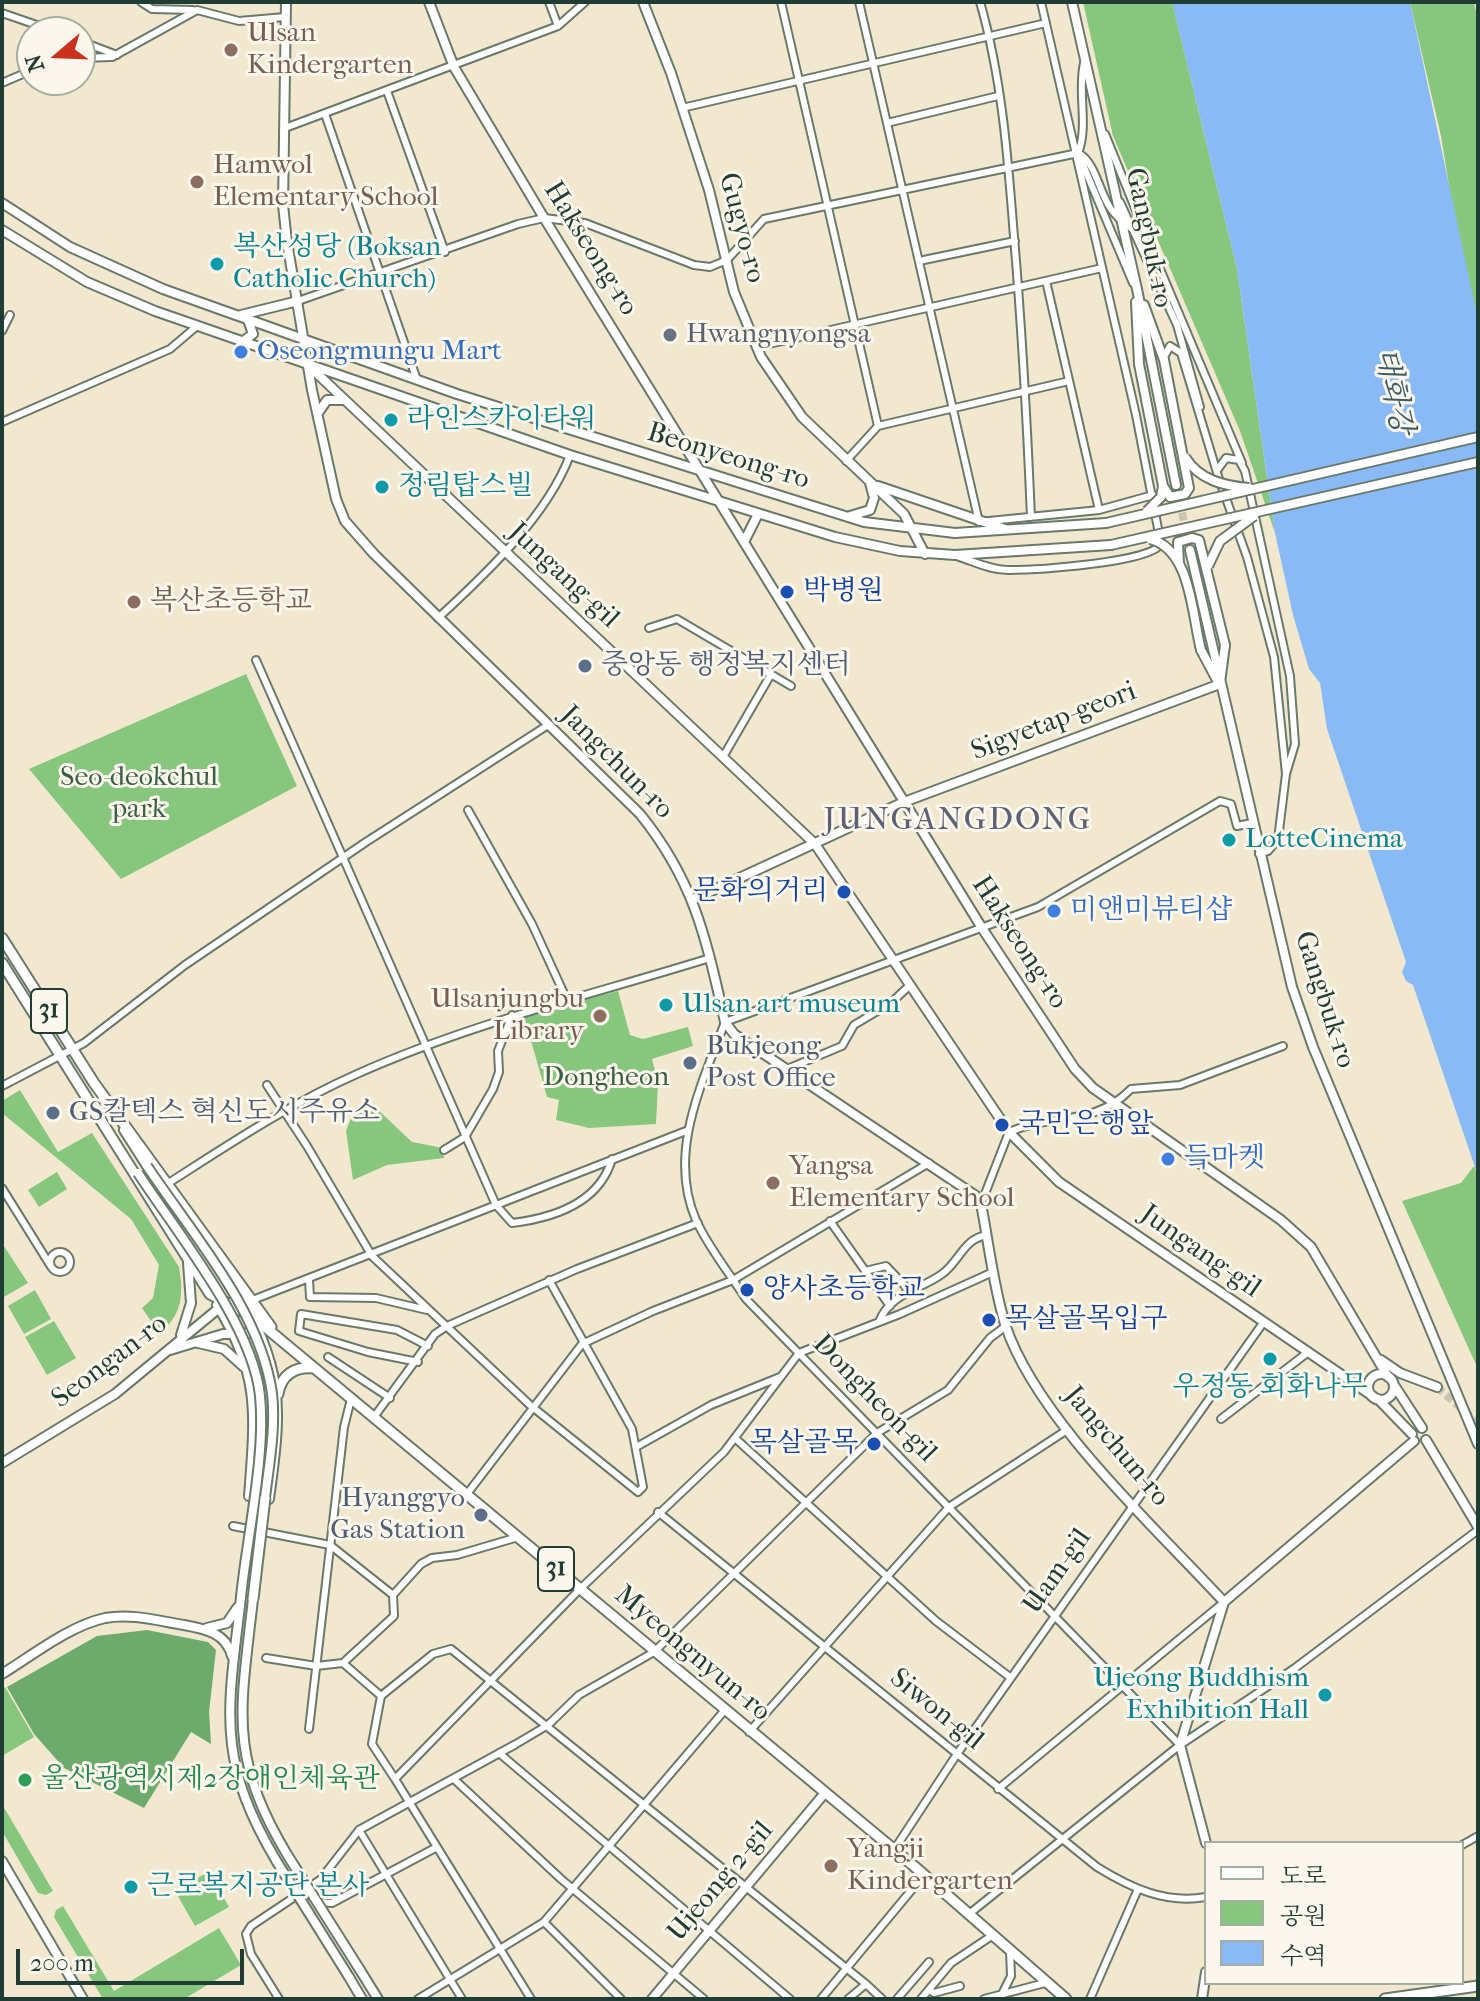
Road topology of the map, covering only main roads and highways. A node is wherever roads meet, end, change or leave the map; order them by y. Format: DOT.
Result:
graph roads {
  1 [pos="286,2"];
  2 [pos="429,2"];
  3 [pos="643,2"];
  4 [pos="1072,2"];
  5 [pos="2,203"];
  6 [pos="2,230"];
  7 [pos="1137,289"];
  8 [pos="298,301"];
  9 [pos="234,315"];
  10 [pos="248,320"];
  11 [pos="304,340"];
  12 [pos="241,342"];
  13 [pos="307,365"];
  14 [pos="344,401"];
  15 [pos="317,418"];
  16 [pos="1478,437"];
  17 [pos="1182,452"];
  18 [pos="1478,462"];
  19 [pos="704,474"];
  20 [pos="870,482"];
  21 [pos="1176,485"];
  22 [pos="1163,486"];
  23 [pos="1258,488"];
  24 [pos="722,503"];
  25 [pos="1263,511"];
  26 [pos="758,514"];
  27 [pos="842,516"];
  28 [pos="1139,516"];
  29 [pos="913,530"];
  30 [pos="1018,531"];
  31 [pos="1145,538"];
  32 [pos="745,541"];
  33 [pos="1190,550"];
  34 [pos="925,554"];
  35 [pos="1179,563"];
  36 [pos="1208,575"];
  37 [pos="1220,684"];
  38 [pos="904,802"];
  39 [pos="815,844"];
  40 [pos="694,899"];
  41 [pos="2,938"];
  42 [pos="2,963"];
  43 [pos="94,1083"];
  44 [pos="83,1091"];
  45 [pos="186,1258"];
  46 [pos="232,1278"];
  47 [pos="248,1302"];
  48 [pos="221,1306"];
  49 [pos="256,1314"];
  50 [pos="233,1332"];
  51 [pos="260,1333"];
  52 [pos="275,1337"];
  53 [pos="181,1342"];
  54 [pos="287,1346"];
  55 [pos="1375,1355"];
  56 [pos="314,1368"];
  57 [pos="1400,1373"];
  58 [pos="1386,1376"];
  59 [pos="251,1383"];
  60 [pos="1437,1387"];
  61 [pos="278,1394"];
  62 [pos="1376,1398"];
  63 [pos="1422,1428"];
  64 [pos="1413,1437"];
  65 [pos="1426,1440"];
  66 [pos="1478,1444"];
  67 [pos="2,1463"];
  68 [pos="251,1496"];
  69 [pos="267,1498"];
  70 [pos="1478,1529"];
  71 [pos="241,1597"];
  72 [pos="253,1599"];
  73 [pos="1224,1602"];
  74 [pos="198,1628"];
  75 [pos="234,1663"];
  76 [pos="2,1674"];
  77 [pos="824,1794"];
  78 [pos="1205,1841"];
  79 [pos="2,1861"];
  80 [pos="1478,1986"];
  81 [pos="83,1999"];
  82 [pos="362,1999"];
  83 [pos="378,1999"];
  84 [pos="652,1999"];
  85 [pos="1066,1999"];
  86 [pos="1385,1999"];
  1 -- 8 [label="main road, Jangchun-ro"];
  2 -- 19 [label="main road, Hakseong-ro"];
  3 -- 20 [label="main road, Gugyo-ro"];
  4 -- 7 [label="main road, Gangbuk-ro"];
  5 -- 9 [label="main road, Beonyeong-ro"];
  6 -- 12 [label="main road, Beonyeong-ro"];
  7 -- 17 [label="main road, bridge"];
  7 -- 21 [label="main road, Gangbuk-ro"];
  7 -- 22 [label="main road, bridge"];
  8 -- 9 [label="main road"];
  8 -- 11 [label="main road, Jangchun-ro"];
  9 -- 10 [label="main road, Beonyeong-ro"];
  10 -- 11 [label="main road, Beonyeong-ro"];
  10 -- 12 [label="main road"];
  11 -- 13 [label="main road, Jangchun-ro"];
  11 -- 19 [label="main road, Beonyeong-ro"];
  12 -- 13 [label="main road, Beonyeong-ro"];
  13 -- 14 [label="main road, Jungang-gil"];
  13 -- 15 [label="main road, Jangchun-ro"];
  13 -- 24 [label="main road, Beonyeong-ro"];
  14 -- 15 [label="main road"];
  14 -- 39 [label="main road, Jungang-gil"];
  15 -- 40 [label="main road, Jangchun-ro"];
  16 -- 23 [label="main road, Beonyeong-ro, bridge"];
  17 -- 22 [label="main road, bridge"];
  17 -- 23 [label="main road, bridge"];
  18 -- 25 [label="main road, Beonyeong-ro, bridge"];
  19 -- 24 [label="main road, Hakseong-ro"];
  19 -- 27 [label="main road, Beonyeong-ro"];
  20 -- 27 [label="main road"];
  20 -- 29 [label="main road, Gugyo-ro"];
  20 -- 30 [label="main road"];
  22 -- 28 [label="main road, bridge"];
  23 -- 28 [label="main road, Beonyeong-ro, bridge"];
  24 -- 26 [label="main road, Beonyeong-ro"];
  24 -- 32 [label="main road, Hakseong-ro"];
  25 -- 31 [label="main road, Beonyeong-ro, bridge"];
  25 -- 36 [label="main road, bridge"];
  26 -- 32 [label="main road"];
  26 -- 34 [label="main road, Beonyeong-ro"];
  27 -- 29 [label="main road, Beonyeong-ro"];
  28 -- 30 [label="main road, Beonyeong-ro, bridge"];
  29 -- 30 [label="main road, Beonyeong-ro"];
  29 -- 34 [label="main road, Gugyo-ro"];
  31 -- 34 [label="main road, Beonyeong-ro, bridge"];
  31 -- 35 [label="main road, bridge"];
  32 -- 38 [label="main road, Hakseong-ro"];
  33 -- 37 [label="main road, Gangbuk-ro"];
  35 -- 36 [label="main road, bridge"];
  35 -- 37 [label="main road, bridge"];
  36 -- 37 [label="main road, bridge"];
  37 -- 38 [label="main road, Sigyetap-geori"];
  37 -- 66 [label="main road, Gangbuk-ro"];
  38 -- 39 [label="main road, Sigyetap-geori"];
  38 -- 55 [label="main road, Hakseong-ro"];
  39 -- 40 [label="main road, Sigyetap-geori"];
  39 -- 62 [label="main road, Jungang-gil"];
  40 -- 73 [label="main road, Jangchun-ro"];
  41 -- 43 [label="main road, 31"];
  42 -- 44 [label="main road, 31"];
  43 -- 46 [label="main road"];
  43 -- 69 [label="main road, bridge"];
  44 -- 45 [label="main road"];
  44 -- 68 [label="main road, bridge"];
  45 -- 48 [label="main road"];
  45 -- 53 [label="main road"];
  46 -- 47 [label="main road"];
  46 -- 48 [label="main road"];
  47 -- 48 [label="main road"];
  47 -- 49 [label="main road"];
  48 -- 49 [label="main road"];
  48 -- 50 [label="main road"];
  48 -- 53 [label="main road, Seongan-ro"];
  49 -- 51 [label="main road"];
  49 -- 52 [label="main road"];
  49 -- 54 [label="main road"];
  50 -- 51 [label="main road"];
  50 -- 53 [label="main road"];
  50 -- 59 [label="main road"];
  51 -- 52 [label="main road"];
  51 -- 61 [label="main road"];
  52 -- 54 [label="main road"];
  53 -- 59 [label="main road"];
  53 -- 67 [label="main road, Seongan-ro"];
  54 -- 56 [label="main road, Myeongnyun-ro / 31"];
  55 -- 57 [label="main road"];
  55 -- 58 [label="main road, Hakseong-ro"];
  56 -- 61 [label="main road"];
  56 -- 77 [label="main road, Myeongnyun-ro / 31"];
  57 -- 58 [label="main road"];
  57 -- 60 [label="main road"];
  58 -- 62 [label="main road"];
  58 -- 62 [label="main road"];
  58 -- 63 [label="main road, Hakseong-ro"];
  59 -- 68 [label="main road"];
  61 -- 69 [label="main road"];
  62 -- 64 [label="main road, Jungang-gil"];
  63 -- 64 [label="main road"];
  63 -- 65 [label="main road, Hakseong-ro"];
  64 -- 65 [label="main road"];
  64 -- 73 [label="main road"];
  65 -- 70 [label="main road, Hakseong-ro"];
  68 -- 71 [label="main road, bridge"];
  69 -- 72 [label="main road, bridge"];
  71 -- 74 [label="main road"];
  71 -- 75 [label="main road"];
  72 -- 83 [label="main road, bridge"];
  73 -- 78 [label="main road"];
  74 -- 75 [label="main road"];
  74 -- 76 [label="main road"];
  75 -- 82 [label="main road, bridge"];
  77 -- 84 [label="main road, Ujeong 2-gil"];
  77 -- 85 [label="main road, Myeongnyun-ro / 31"];
  79 -- 81 [label="main road"];
  80 -- 86 [label="main road"];
}
